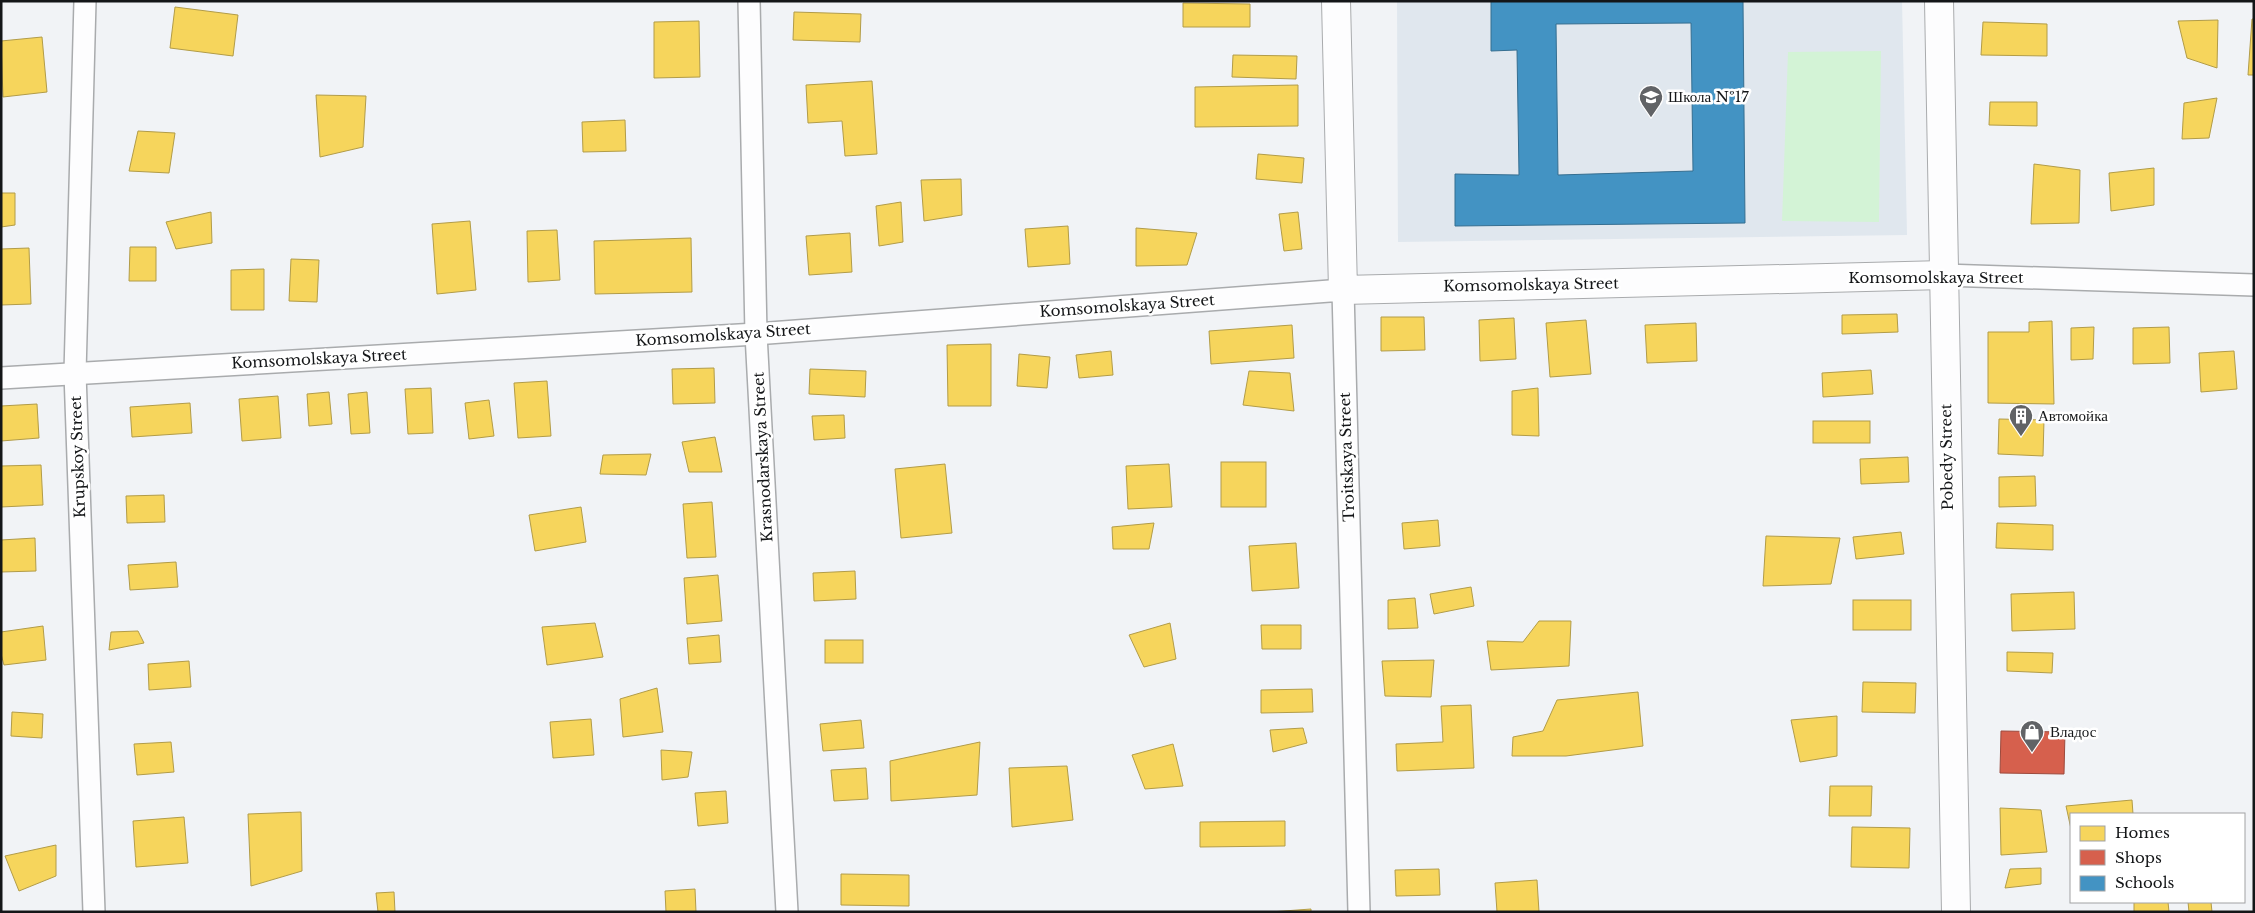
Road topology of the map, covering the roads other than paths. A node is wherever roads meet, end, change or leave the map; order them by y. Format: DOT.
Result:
graph roads {
  1 [pos="85,1"];
  2 [pos="749,1"];
  3 [pos="1336,1"];
  4 [pos="1939,1"];
  5 [pos="1944,275"];
  6 [pos="2254,285"];
  7 [pos="1343,290"];
  8 [pos="756,334"];
  9 [pos="75,373"];
  10 [pos="1,378"];
  11 [pos="94,912"];
  12 [pos="787,912"];
  13 [pos="1360,912"];
  14 [pos="1956,912"];
  1 -- 9 [label="street, Krupskoy Street"];
  2 -- 8 [label="street, Krasnodarskaya Street"];
  3 -- 7 [label="street, Troitskaya Street"];
  4 -- 5 [label="street, Pobedy Street"];
  5 -- 6 [label="street, Komsomolskaya Street"];
  5 -- 7 [label="street, Komsomolskaya Street"];
  5 -- 14 [label="street, Pobedy Street"];
  7 -- 8 [label="street, Komsomolskaya Street"];
  7 -- 13 [label="street, Troitskaya Street"];
  8 -- 9 [label="street, Komsomolskaya Street"];
  8 -- 12 [label="street, Krasnodarskaya Street"];
  9 -- 10 [label="street, Komsomolskaya Street"];
  9 -- 11 [label="street, Krupskoy Street"];
}
